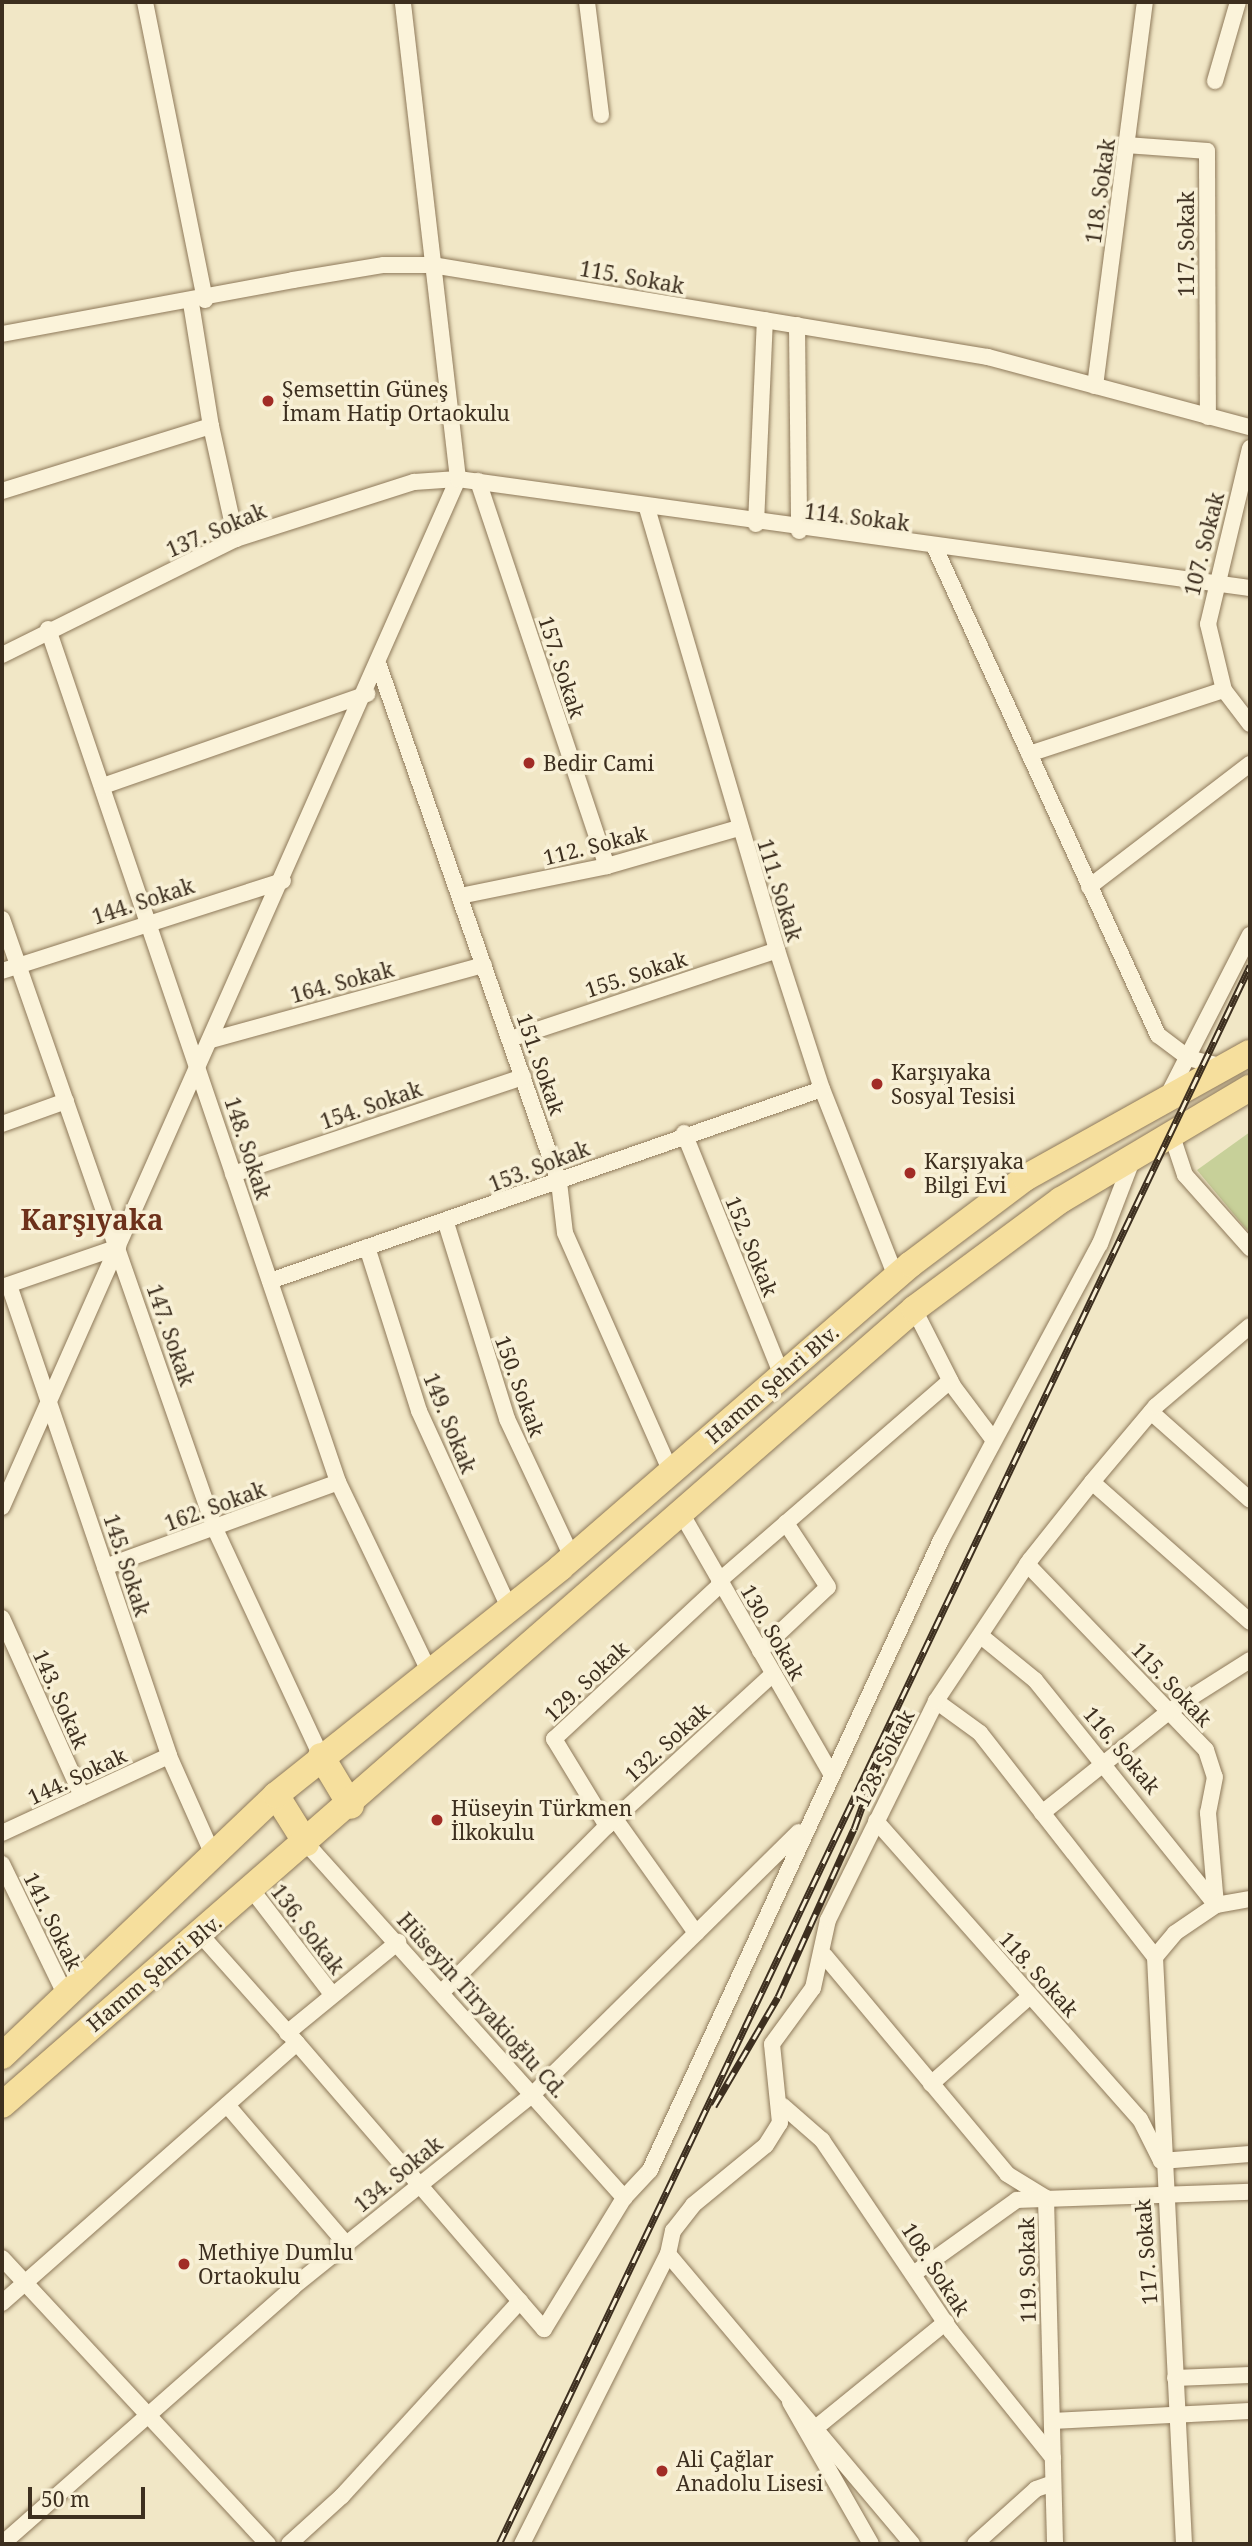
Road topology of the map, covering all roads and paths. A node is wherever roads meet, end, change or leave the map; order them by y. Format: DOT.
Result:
graph roads {
  1 [pos="145,2"];
  2 [pos="403,2"];
  3 [pos="587,2"];
  4 [pos="1145,2"];
  5 [pos="1238,2"];
  6 [pos="1215,81"];
  7 [pos="601,115"];
  8 [pos="1127,145"];
  9 [pos="432,265"];
  10 [pos="198,302"];
  11 [pos="765,320"];
  12 [pos="797,325"];
  13 [pos="2,332"];
  14 [pos="1095,386"];
  15 [pos="1208,417"];
  16 [pos="211,426"];
  17 [pos="1250,427"];
  18 [pos="1250,448"];
  19 [pos="458,479"];
  20 [pos="478,481"];
  21 [pos="2,491"];
  22 [pos="647,508"];
  23 [pos="756,524"];
  24 [pos="799,531"];
  25 [pos="236,540"];
  26 [pos="935,548"];
  27 [pos="1213,586"];
  28 [pos="1250,588"];
  29 [pos="48,629"];
  30 [pos="2,655"];
  31 [pos="379,666"];
  32 [pos="1224,691"];
  33 [pos="367,694"];
  34 [pos="1250,724"];
  35 [pos="1029,754"];
  36 [pos="1250,764"];
  37 [pos="103,786"];
  38 [pos="739,828"];
  39 [pos="607,866"];
  40 [pos="283,881"];
  41 [pos="1090,887"];
  42 [pos="460,896"];
  43 [pos="2,919"];
  44 [pos="149,919"];
  45 [pos="1250,935"];
  46 [pos="776,950"];
  47 [pos="18,965"];
  48 [pos="484,965"];
  49 [pos="2,971"];
  50 [pos="510,1039"];
  51 [pos="211,1040"];
  52 [pos="1250,1053"];
  53 [pos="1188,1058"];
  54 [pos="200,1064"];
  55 [pos="1226,1067"];
  56 [pos="523,1077"];
  57 [pos="1250,1088"];
  58 [pos="822,1089"];
  59 [pos="66,1101"];
  60 [pos="1165,1102"];
  61 [pos="2,1124"];
  62 [pos="684,1133"];
  63 [pos="1171,1133"];
  64 [pos="1134,1156"];
  65 [pos="233,1174"];
  66 [pos="559,1182"];
  67 [pos="446,1223"];
  68 [pos="118,1247"];
  69 [pos="367,1247"];
  70 [pos="1250,1248"];
  71 [pos="896,1277"];
  72 [pos="270,1281"];
  73 [pos="5,1286"];
  74 [pos="914,1309"];
  75 [pos="1250,1326"];
  76 [pos="782,1375"];
  77 [pos="950,1381"];
  78 [pos="52,1404"];
  79 [pos="1151,1412"];
  80 [pos="992,1438"];
  81 [pos="671,1472"];
  82 [pos="338,1482"];
  83 [pos="1092,1482"];
  84 [pos="1250,1500"];
  85 [pos="2,1507"];
  86 [pos="680,1511"];
  87 [pos="786,1523"];
  88 [pos="215,1529"];
  89 [pos="572,1557"];
  90 [pos="1027,1564"];
  91 [pos="105,1567"];
  92 [pos="720,1582"];
  93 [pos="509,1608"];
  94 [pos="2,1618"];
  95 [pos="1250,1622"];
  96 [pos="981,1636"];
  97 [pos="760,1651"];
  98 [pos="1250,1660"];
  99 [pos="429,1671"];
  100 [pos="773,1674"];
  101 [pos="936,1701"];
  102 [pos="1171,1710"];
  103 [pos="169,1756"];
  104 [pos="321,1756"];
  105 [pos="1105,1760"];
  106 [pos="831,1774"];
  107 [pos="276,1795"];
  108 [pos="82,1796"];
  109 [pos="351,1805"];
  110 [pos="1042,1813"];
  111 [pos="876,1821"];
  112 [pos="611,1822"];
  113 [pos="808,1823"];
  114 [pos="2,1833"];
  115 [pos="306,1843"];
  116 [pos="213,1855"];
  117 [pos="2,1864"];
  118 [pos="252,1890"];
  119 [pos="1250,1899"];
  120 [pos="1216,1905"];
  121 [pos="696,1933"];
  122 [pos="200,1934"];
  123 [pos="398,1942"];
  124 [pos="825,1956"];
  125 [pos="1156,1958"];
  126 [pos="443,1991"];
  127 [pos="331,1993"];
  128 [pos="66,1996"];
  129 [pos="1030,1996"];
  130 [pos="292,2038"];
  131 [pos="2,2056"];
  132 [pos="931,2084"];
  133 [pos="533,2094"];
  134 [pos="2,2105"];
  135 [pos="227,2105"];
  136 [pos="783,2106"];
  137 [pos="1250,2154"];
  138 [pos="1161,2161"];
  139 [pos="421,2181"];
  140 [pos="1250,2192"];
  141 [pos="624,2197"];
  142 [pos="1163,2197"];
  143 [pos="1046,2199"];
  144 [pos="346,2244"];
  145 [pos="668,2254"];
  146 [pos="2,2258"];
  147 [pos="916,2272"];
  148 [pos="24,2284"];
  149 [pos="520,2301"];
  150 [pos="2,2303"];
  151 [pos="947,2322"];
  152 [pos="1250,2375"];
  153 [pos="1175,2378"];
  154 [pos="779,2381"];
  155 [pos="1250,2411"];
  156 [pos="1176,2414"];
  157 [pos="147,2419"];
  158 [pos="1052,2421"];
  159 [pos="818,2426"];
  160 [pos="1052,2458"];
  161 [pos="1053,2483"];
  162 [pos="2,2544"];
  163 [pos="268,2544"];
  164 [pos="289,2544"];
  165 [pos="522,2544"];
  166 [pos="871,2544"];
  167 [pos="912,2544"];
  168 [pos="975,2544"];
  169 [pos="1055,2544"];
  170 [pos="1184,2544"];
  1 -- 10 [label="street"];
  2 -- 9 [label="street"];
  3 -- 7 [label="street"];
  4 -- 8 [label="street, 118. Sokak"];
  5 -- 6 [label="street"];
  8 -- 14 [label="street, 118. Sokak"];
  8 -- 15 [label="street, 117. Sokak"];
  9 -- 10 [label="street, 115. Sokak"];
  9 -- 11 [label="street, 115. Sokak"];
  9 -- 19 [label="street"];
  10 -- 13 [label="street, 115. Sokak"];
  10 -- 16 [label="street"];
  11 -- 12 [label="street, 115. Sokak"];
  11 -- 23 [label="street"];
  12 -- 14 [label="street, 115. Sokak"];
  12 -- 24 [label="street"];
  14 -- 15 [label="street, 115. Sokak"];
  15 -- 17 [label="street, 115. Sokak"];
  16 -- 21 [label="street"];
  16 -- 25 [label="street"];
  18 -- 27 [label="street, 107. Sokak"];
  19 -- 20 [label="street, 114. Sokak"];
  19 -- 25 [label="street, 137. Sokak"];
  19 -- 31 [label="street"];
  20 -- 22 [label="street, 114. Sokak"];
  20 -- 39 [label="street, 157. Sokak"];
  22 -- 23 [label="street, 114. Sokak"];
  22 -- 38 [label="street, 111. Sokak"];
  23 -- 24 [label="street, 114. Sokak"];
  24 -- 26 [label="street, 114. Sokak"];
  25 -- 29 [label="street, 137. Sokak"];
  26 -- 27 [label="street, 114. Sokak"];
  26 -- 35 [label="street"];
  27 -- 28 [label="street, 114. Sokak"];
  27 -- 32 [label="street, 107. Sokak"];
  29 -- 30 [label="street, 137. Sokak"];
  29 -- 37 [label="street, 148. Sokak"];
  31 -- 33 [label="street"];
  31 -- 42 [label="street, 151. Sokak"];
  32 -- 34 [label="street, 107. Sokak"];
  32 -- 35 [label="street"];
  33 -- 37 [label="street"];
  33 -- 40 [label="street"];
  35 -- 41 [label="street"];
  36 -- 41 [label="street"];
  37 -- 44 [label="street, 148. Sokak"];
  38 -- 39 [label="street, 112. Sokak"];
  38 -- 46 [label="street, 111. Sokak"];
  39 -- 42 [label="street, 112. Sokak"];
  40 -- 44 [label="street, 144. Sokak"];
  40 -- 51 [label="street"];
  41 -- 53 [label="street"];
  42 -- 48 [label="street, 151. Sokak"];
  43 -- 47 [label="street, 147. Sokak"];
  44 -- 47 [label="street, 144. Sokak"];
  44 -- 54 [label="street, 148. Sokak"];
  45 -- 53 [label="street"];
  46 -- 50 [label="street, 155. Sokak"];
  46 -- 58 [label="street, 111. Sokak"];
  47 -- 49 [label="street, 144. Sokak"];
  47 -- 59 [label="street, 147. Sokak"];
  48 -- 50 [label="street, 151. Sokak"];
  48 -- 51 [label="street, 164. Sokak"];
  50 -- 56 [label="street, 151. Sokak"];
  51 -- 54 [label="street"];
  52 -- 55 [label="main road, Hamm Şehri Blv."];
  53 -- 55 [label="street"];
  53 -- 60 [label="street"];
  54 -- 65 [label="street, 148. Sokak"];
  54 -- 68 [label="street"];
  55 -- 60 [label="main road, Hamm Şehri Blv."];
  56 -- 65 [label="street, 154. Sokak"];
  56 -- 66 [label="street, 151. Sokak"];
  57 -- 63 [label="main road, Hamm Şehri Blv."];
  58 -- 62 [label="street, 153. Sokak"];
  58 -- 71 [label="street, 111. Sokak"];
  59 -- 61 [label="street"];
  59 -- 68 [label="street, 147. Sokak"];
  60 -- 71 [label="main road, Hamm Şehri Blv."];
  62 -- 66 [label="street, 153. Sokak"];
  62 -- 76 [label="street, 152. Sokak"];
  63 -- 64 [label="main road, Hamm Şehri Blv."];
  63 -- 70 [label="street"];
  64 -- 74 [label="main road, Hamm Şehri Blv."];
  64 -- 80 [label="street"];
  65 -- 72 [label="street, 148. Sokak"];
  66 -- 67 [label="street, 153. Sokak"];
  66 -- 81 [label="street, 151. Sokak"];
  67 -- 69 [label="street, 153. Sokak"];
  67 -- 89 [label="street, 150. Sokak"];
  68 -- 73 [label="street"];
  68 -- 78 [label="street"];
  68 -- 88 [label="street, 147. Sokak"];
  69 -- 72 [label="street, 153. Sokak"];
  69 -- 93 [label="street, 149. Sokak"];
  71 -- 76 [label="main road, Hamm Şehri Blv."];
  72 -- 82 [label="street, 148. Sokak"];
  73 -- 78 [label="street, 145. Sokak"];
  74 -- 77 [label="street"];
  74 -- 86 [label="main road, Hamm Şehri Blv."];
  75 -- 79 [label="street, 128. Sokak"];
  76 -- 81 [label="main road, Hamm Şehri Blv."];
  77 -- 80 [label="street"];
  77 -- 87 [label="street"];
  78 -- 85 [label="street"];
  78 -- 91 [label="street, 145. Sokak"];
  79 -- 83 [label="street, 128. Sokak"];
  79 -- 84 [label="street"];
  80 -- 106 [label="street"];
  81 -- 89 [label="main road, Hamm Şehri Blv."];
  82 -- 88 [label="street, 162. Sokak"];
  82 -- 99 [label="street, 148. Sokak"];
  83 -- 90 [label="street, 128. Sokak"];
  83 -- 95 [label="street"];
  86 -- 92 [label="street, 130. Sokak"];
  86 -- 109 [label="main road, Hamm Şehri Blv."];
  87 -- 92 [label="street"];
  87 -- 97 [label="street"];
  88 -- 91 [label="street, 162. Sokak"];
  88 -- 104 [label="street, 147. Sokak"];
  89 -- 93 [label="main road, Hamm Şehri Blv."];
  90 -- 96 [label="street, 128. Sokak"];
  90 -- 102 [label="street, 115. Sokak"];
  91 -- 103 [label="street, 145. Sokak"];
  92 -- 97 [label="street, 130. Sokak"];
  92 -- 112 [label="street, 129. Sokak"];
  93 -- 99 [label="main road, Hamm Şehri Blv."];
  94 -- 108 [label="street, 143. Sokak"];
  96 -- 101 [label="street, 128. Sokak"];
  96 -- 105 [label="street, 116. Sokak"];
  97 -- 100 [label="street, 130. Sokak"];
  98 -- 102 [label="street"];
  99 -- 104 [label="main road, Hamm Şehri Blv."];
  100 -- 106 [label="street, 130. Sokak"];
  100 -- 112 [label="street, 132. Sokak"];
  101 -- 110 [label="street"];
  101 -- 111 [label="street, 128. Sokak"];
  102 -- 105 [label="street"];
  102 -- 120 [label="street, 115. Sokak"];
  103 -- 108 [label="street, 144. Sokak"];
  103 -- 116 [label="street, 145. Sokak"];
  104 -- 107 [label="main road, Hamm Şehri Blv."];
  104 -- 109 [label="main road"];
  105 -- 110 [label="street"];
  105 -- 120 [label="street, 116. Sokak"];
  106 -- 113 [label="street"];
  107 -- 115 [label="main road"];
  107 -- 116 [label="main road, Hamm Şehri Blv."];
  108 -- 114 [label="street, 144. Sokak"];
  109 -- 115 [label="main road, Hamm Şehri Blv."];
  110 -- 125 [label="street"];
  111 -- 124 [label="street, 128. Sokak"];
  111 -- 129 [label="street, 118. Sokak"];
  112 -- 121 [label="street"];
  112 -- 126 [label="street, 132. Sokak"];
  113 -- 121 [label="street, 134. Sokak"];
  113 -- 141 [label="street"];
  115 -- 118 [label="main road, Hamm Şehri Blv."];
  115 -- 123 [label="street, Hüseyin Tiryakioğlu Cd."];
  116 -- 128 [label="main road, Hamm Şehri Blv."];
  117 -- 128 [label="street, 141. Sokak"];
  118 -- 122 [label="main road, Hamm Şehri Blv."];
  118 -- 127 [label="street, 136. Sokak"];
  119 -- 120 [label="street"];
  120 -- 125 [label="street"];
  121 -- 133 [label="street, 134. Sokak"];
  122 -- 130 [label="street"];
  122 -- 134 [label="main road, Hamm Şehri Blv."];
  123 -- 126 [label="street, Hüseyin Tiryakioğlu Cd."];
  123 -- 127 [label="street"];
  124 -- 132 [label="street, 119. Sokak"];
  124 -- 136 [label="street, 128. Sokak"];
  125 -- 138 [label="street, 117. Sokak"];
  126 -- 133 [label="street, Hüseyin Tiryakioğlu Cd."];
  127 -- 130 [label="street"];
  128 -- 131 [label="main road, Hamm Şehri Blv."];
  129 -- 132 [label="street"];
  129 -- 138 [label="street, 118. Sokak"];
  130 -- 135 [label="street"];
  130 -- 139 [label="street"];
  132 -- 143 [label="street, 119. Sokak"];
  133 -- 139 [label="street, 134. Sokak"];
  133 -- 141 [label="street, Hüseyin Tiryakioğlu Cd."];
  135 -- 144 [label="street"];
  135 -- 148 [label="street"];
  136 -- 145 [label="street"];
  136 -- 147 [label="street, 108. Sokak"];
  137 -- 138 [label="street"];
  138 -- 142 [label="street, 117. Sokak"];
  139 -- 144 [label="street, 134. Sokak"];
  139 -- 149 [label="street"];
  140 -- 142 [label="street"];
  141 -- 149 [label="street"];
  142 -- 143 [label="street"];
  142 -- 153 [label="street, 117. Sokak"];
  143 -- 147 [label="street"];
  143 -- 158 [label="street, 119. Sokak"];
  144 -- 157 [label="street, 134. Sokak"];
  145 -- 154 [label="street"];
  145 -- 165 [label="street"];
  146 -- 148 [label="street"];
  147 -- 151 [label="street, 108. Sokak"];
  148 -- 150 [label="street"];
  148 -- 157 [label="street"];
  149 -- 164 [label="street"];
  151 -- 159 [label="street"];
  151 -- 160 [label="street, 108. Sokak"];
  152 -- 153 [label="street"];
  153 -- 156 [label="street, 117. Sokak"];
  154 -- 159 [label="street"];
  154 -- 166 [label="street"];
  155 -- 156 [label="street"];
  156 -- 158 [label="street"];
  156 -- 170 [label="street, 117. Sokak"];
  157 -- 162 [label="street, 134. Sokak"];
  157 -- 163 [label="street"];
  158 -- 160 [label="street, 119. Sokak"];
  159 -- 167 [label="street"];
  160 -- 161 [label="street, 119. Sokak"];
  161 -- 168 [label="street"];
  161 -- 169 [label="street, 119. Sokak"];
}
